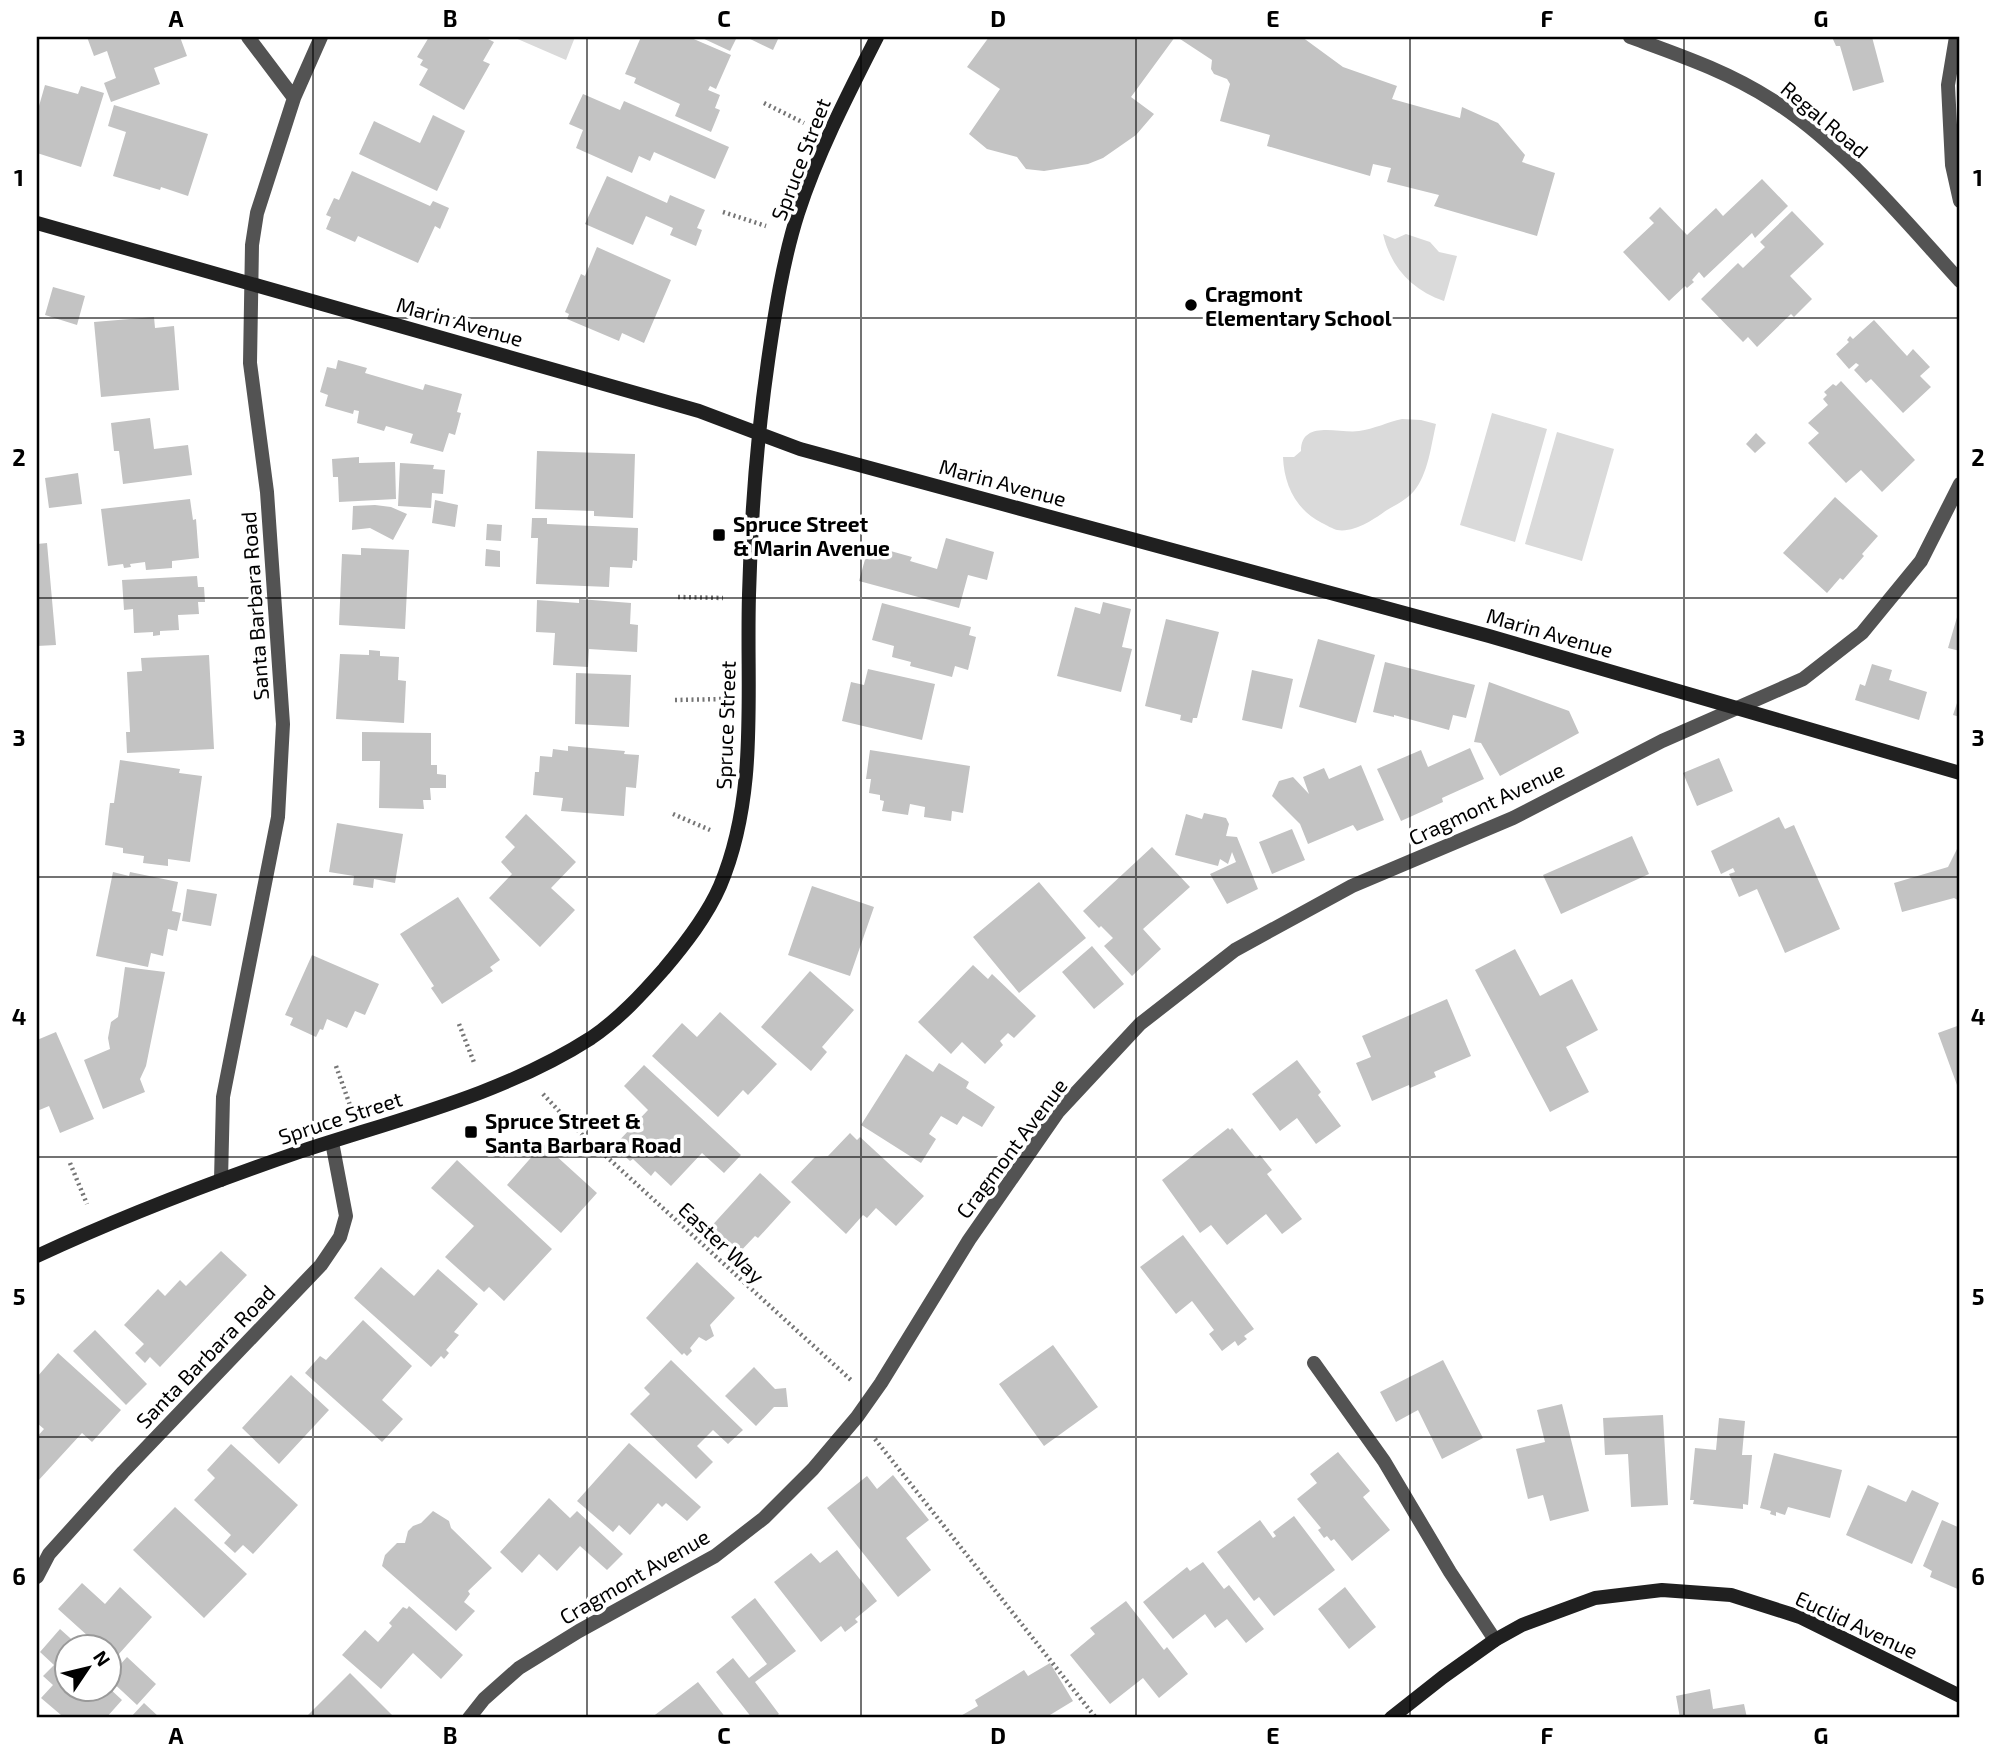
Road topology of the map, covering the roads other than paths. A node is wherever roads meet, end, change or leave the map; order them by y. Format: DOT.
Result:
graph roads {
  1 [pos="248,37"];
  2 [pos="321,37"];
  3 [pos="877,37"];
  4 [pos="1630,37"];
  5 [pos="1956,37"];
  6 [pos="293,98"];
  7 [pos="1960,201"];
  8 [pos="37,222"];
  9 [pos="1960,281"];
  10 [pos="251,283"];
  11 [pos="761,435"];
  12 [pos="1960,484"];
  13 [pos="1737,707"];
  14 [pos="1960,773"];
  15 [pos="332,1142"];
  16 [pos="221,1180"];
  17 [pos="37,1256"];
  18 [pos="1314,1363"];
  19 [pos="37,1577"];
  20 [pos="1495,1640"];
  21 [pos="1960,1696"];
  22 [pos="469,1718"];
  23 [pos="1391,1718"];
  1 -- 6 [label="street"];
  2 -- 6 [label="street, Santa Barbara Road"];
  3 -- 11 [label="street, Spruce Street"];
  4 -- 9 [label="street, Regal Road"];
  5 -- 7 [label="street"];
  6 -- 10 [label="street, Santa Barbara Road"];
  8 -- 10 [label="street, Marin Avenue"];
  10 -- 11 [label="street, Marin Avenue"];
  10 -- 16 [label="street, Santa Barbara Road"];
  11 -- 13 [label="street, Marin Avenue"];
  11 -- 15 [label="street, Spruce Street"];
  12 -- 13 [label="street, Cragmont Avenue"];
  13 -- 14 [label="street, Marin Avenue"];
  13 -- 22 [label="street, Cragmont Avenue"];
  15 -- 16 [label="street, Spruce Street"];
  15 -- 19 [label="street, Santa Barbara Road"];
  16 -- 17 [label="street, Spruce Street"];
  18 -- 20 [label="street"];
  20 -- 21 [label="street, Euclid Avenue"];
  20 -- 23 [label="street, Euclid Avenue"];
}
